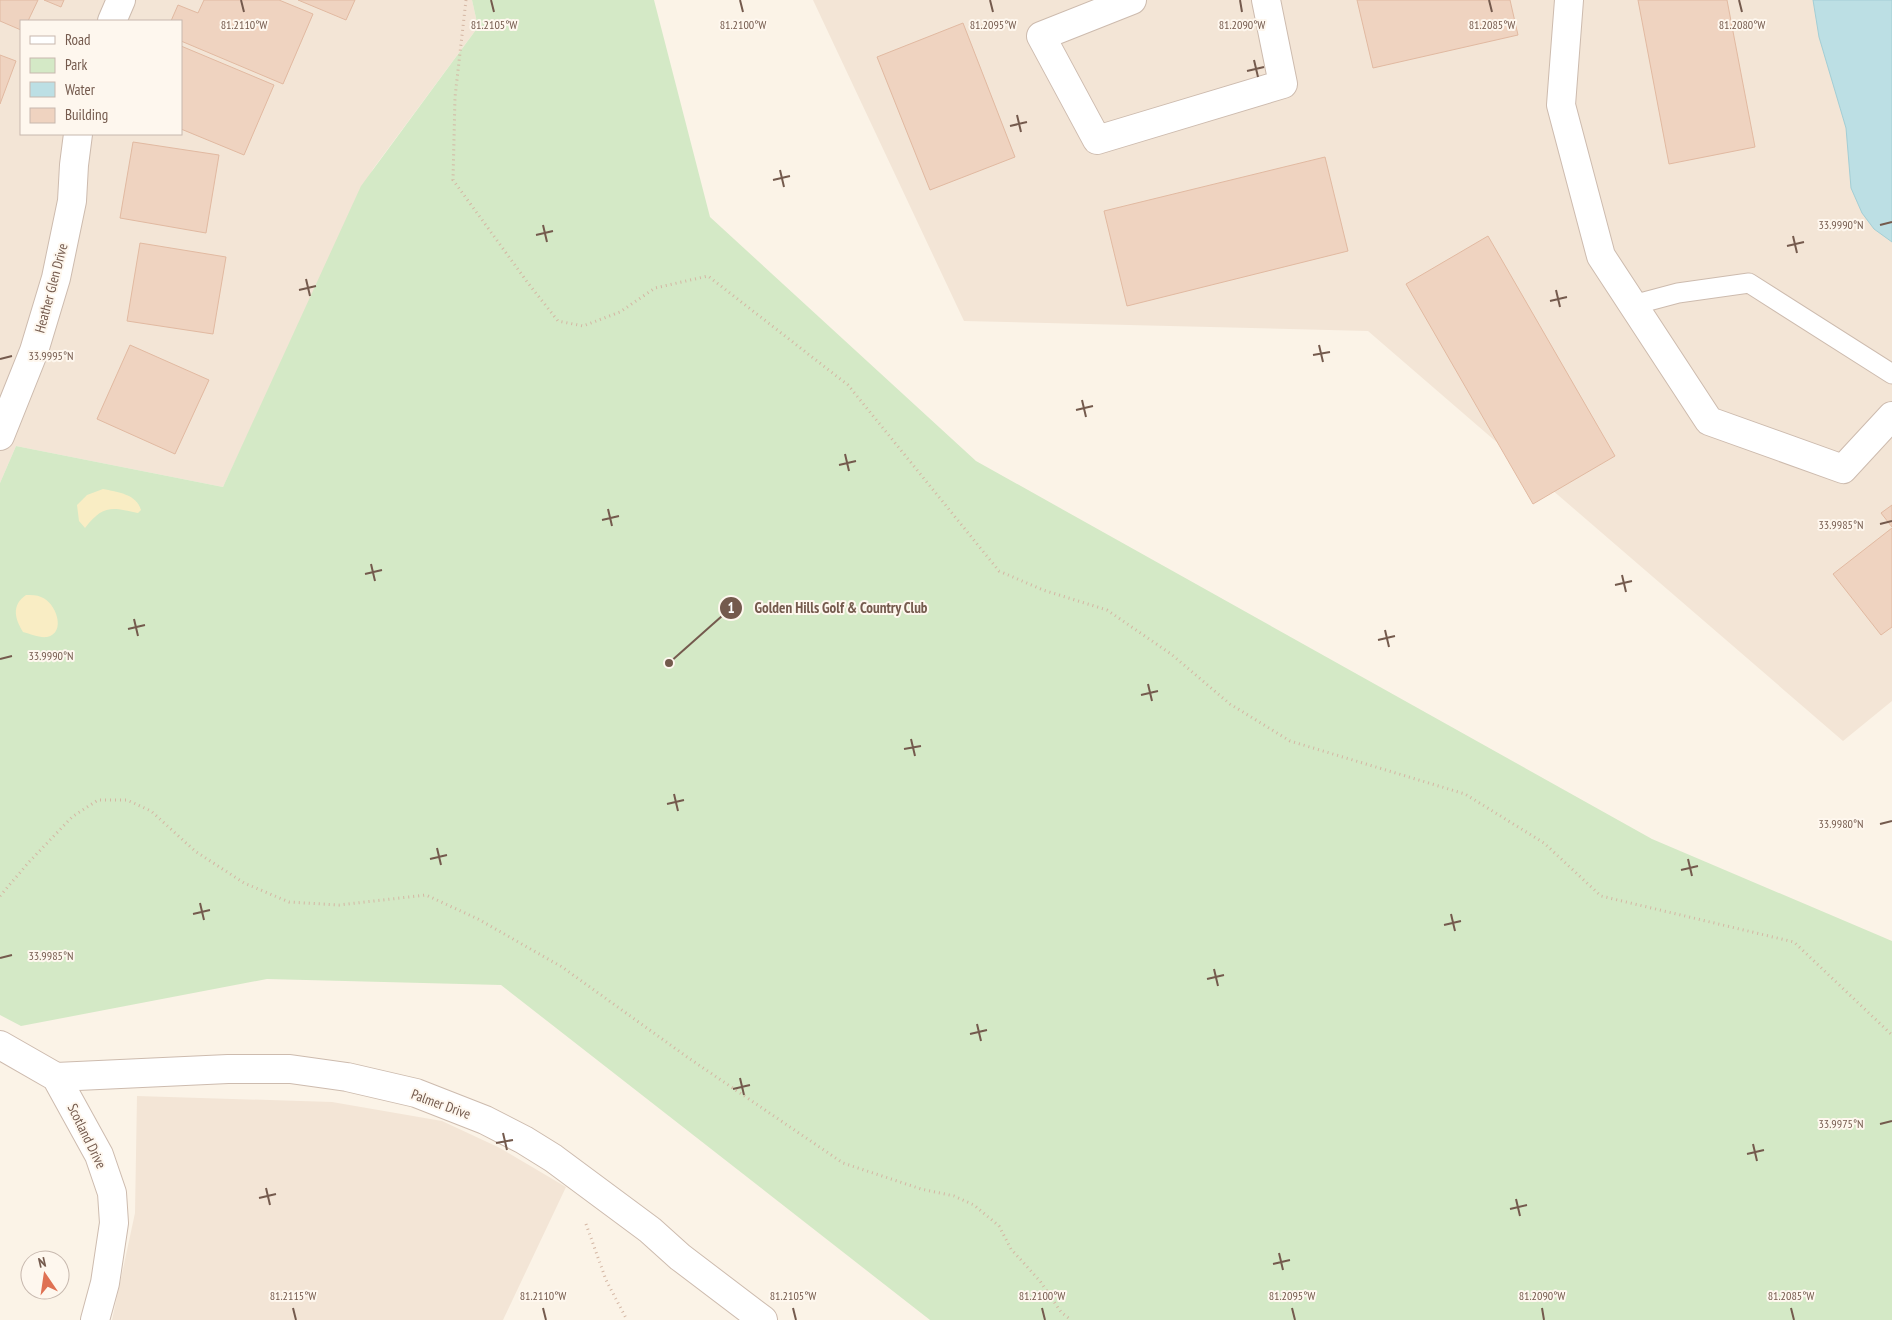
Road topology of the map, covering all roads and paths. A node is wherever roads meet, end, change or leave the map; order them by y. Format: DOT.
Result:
graph roads {
  1 [pos="121,0"];
  2 [pos="466,0"];
  3 [pos="1132,0"];
  4 [pos="1266,0"];
  5 [pos="1569,0"];
  6 [pos="112,20"];
  7 [pos="78,135"];
  8 [pos="1633,305"];
  9 [pos="1892,374"];
  10 [pos="1892,416"];
  11 [pos="0,436"];
  12 [pos="0,896"];
  13 [pos="1892,1035"];
  14 [pos="0,1045"];
  15 [pos="56,1077"];
  16 [pos="581,1178"];
  17 [pos="95,1320"];
  18 [pos="627,1320"];
  19 [pos="762,1320"];
  20 [pos="1071,1320"];
  1 -- 6 [label="street"];
  2 -- 13 [label="path"];
  3 -- 4 [label="street"];
  5 -- 8 [label="street"];
  7 -- 11 [label="street, Heather Glen Drive"];
  8 -- 9 [label="lane"];
  8 -- 10 [label="street"];
  12 -- 20 [label="path"];
  14 -- 15 [label="street"];
  15 -- 16 [label="street, Palmer Drive"];
  15 -- 17 [label="street, Scotland Drive"];
  16 -- 18 [label="path"];
  16 -- 19 [label="street, Palmer Drive"];
}
